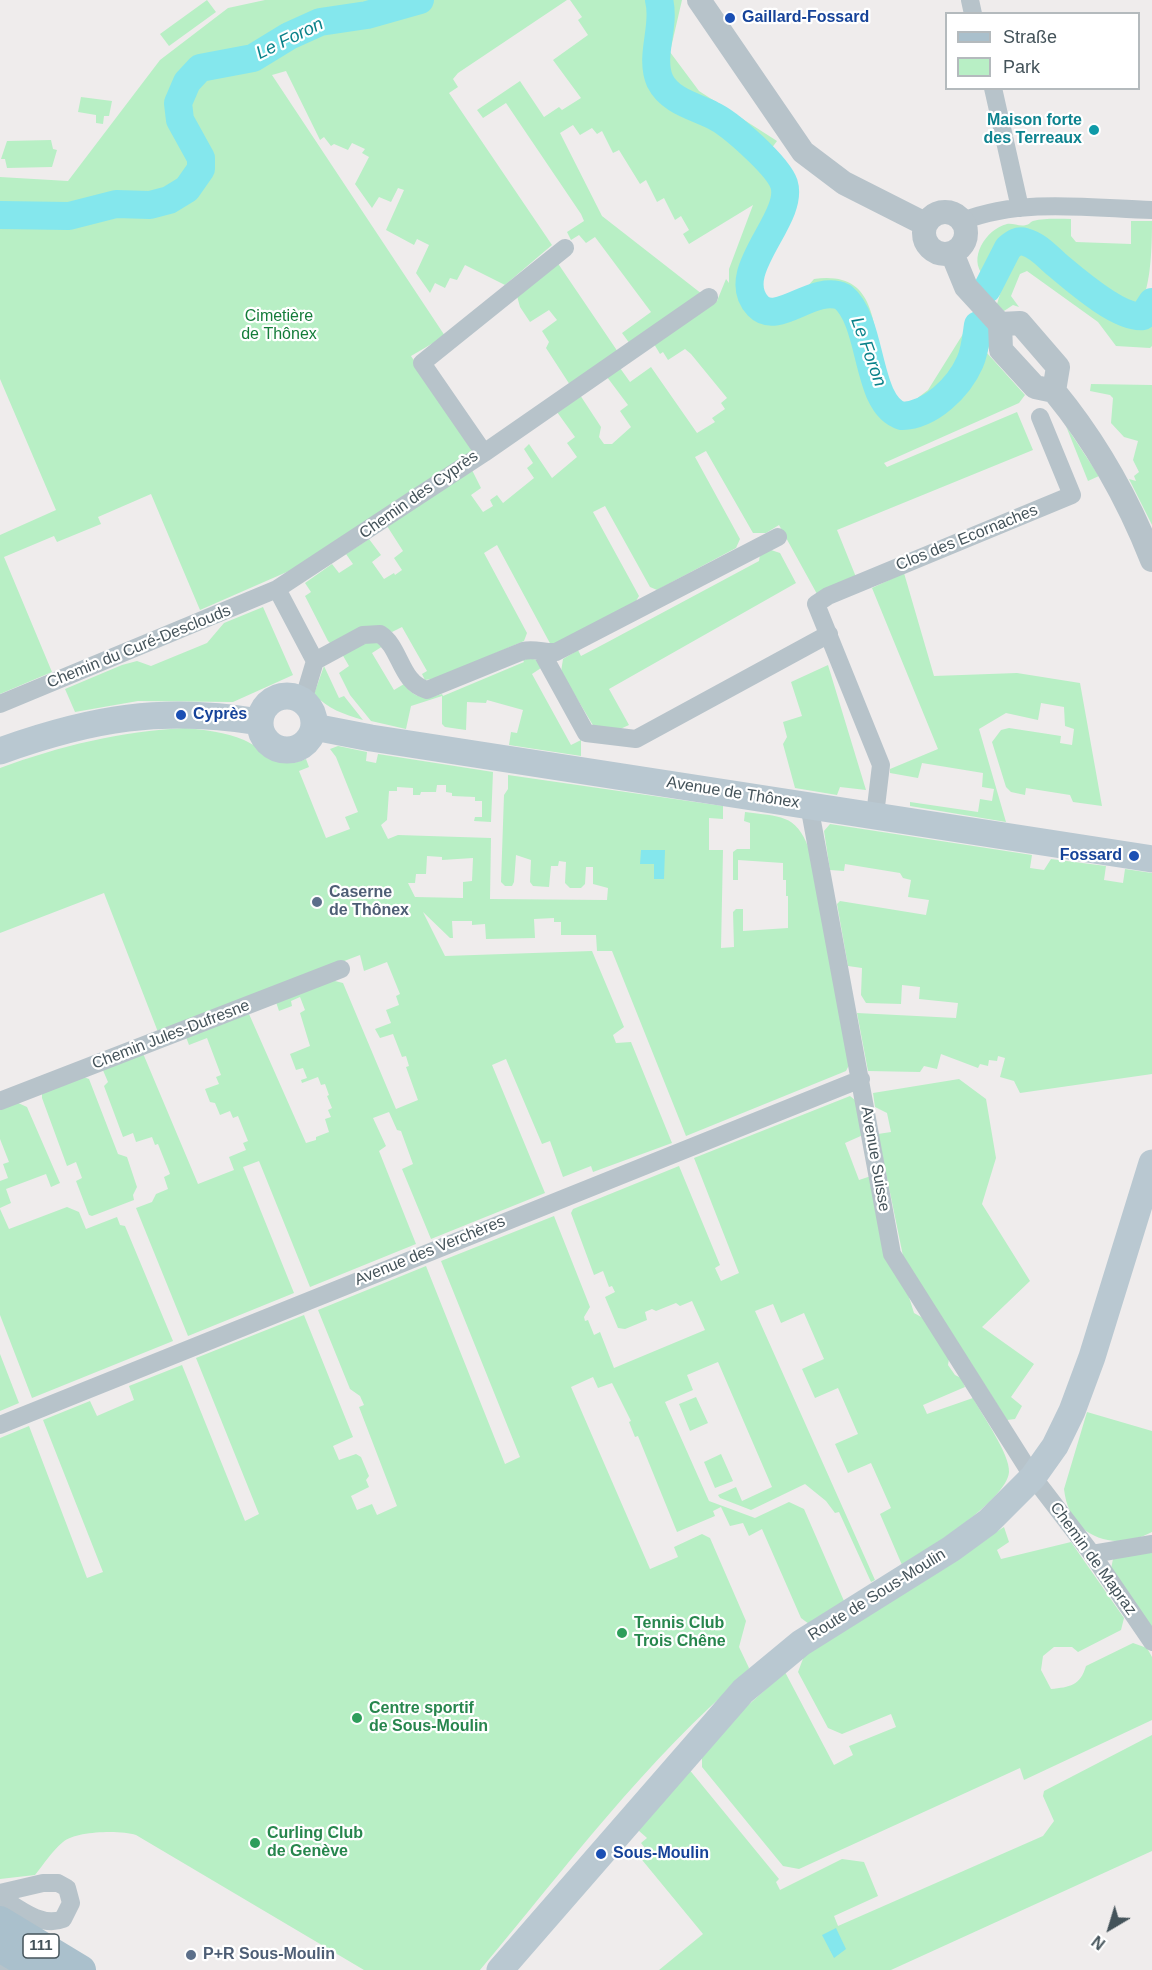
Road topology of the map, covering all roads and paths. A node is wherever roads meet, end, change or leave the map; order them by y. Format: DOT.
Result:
graph roads {
  1 [pos="699,0"];
  2 [pos="993,90"];
  3 [pos="1020,208"];
  4 [pos="1152,210"];
  5 [pos="963,221"];
  6 [pos="925,224"];
  7 [pos="565,248"];
  8 [pos="952,253"];
  9 [pos="709,297"];
  10 [pos="1000,324"];
  11 [pos="1054,391"];
  12 [pos="1040,417"];
  13 [pos="484,453"];
  14 [pos="778,537"];
  15 [pos="1152,560"];
  16 [pos="277,589"];
  17 [pos="829,634"];
  18 [pos="542,652"];
  19 [pos="315,661"];
  20 [pos="303,701"];
  21 [pos="0,704"];
  22 [pos="260,722"];
  23 [pos="314,727"];
  24 [pos="0,751"];
  25 [pos="810,805"];
  26 [pos="875,815"];
  27 [pos="1152,859"];
  28 [pos="341,969"];
  29 [pos="861,1079"];
  30 [pos="0,1101"];
  31 [pos="1152,1163"];
  32 [pos="0,1425"];
  33 [pos="1033,1477"];
  34 [pos="1152,1545"];
  35 [pos="1092,1554"];
  36 [pos="1152,1642"];
  37 [pos="0,1922"];
  38 [pos="0,1947"];
  39 [pos="38,1970"];
  40 [pos="81,1970"];
  41 [pos="500,1970"];
  1 -- 6 [label="street"];
  2 -- 3 [label="street"];
  3 -- 4 [label="street"];
  3 -- 5 [label="street"];
  5 -- 6 [label="street"];
  5 -- 8 [label="street"];
  6 -- 8 [label="street"];
  7 -- 13 [label="street, Chemin des Cyprès"];
  8 -- 10 [label="street"];
  9 -- 13 [label="street"];
  10 -- 11 [label="street"];
  10 -- 11 [label="street"];
  11 -- 15 [label="street"];
  12 -- 17 [label="street, Clos des Ecornaches"];
  13 -- 16 [label="street, Chemin des Cyprès"];
  14 -- 18 [label="street"];
  16 -- 19 [label="street"];
  16 -- 21 [label="street, Chemin du Curé-Desclouds"];
  17 -- 18 [label="street"];
  17 -- 26 [label="street, Clos des Ecornaches"];
  18 -- 19 [label="street"];
  19 -- 20 [label="street"];
  20 -- 22 [label="main road"];
  20 -- 23 [label="main road"];
  22 -- 23 [label="main road"];
  22 -- 24 [label="main road"];
  23 -- 25 [label="main road, Avenue de Thônex"];
  25 -- 26 [label="main road, Avenue de Thônex"];
  25 -- 29 [label="street, Avenue Suisse"];
  26 -- 27 [label="main road, Avenue de Thônex"];
  28 -- 30 [label="street, Chemin Jules-Dufresne"];
  29 -- 32 [label="street, Avenue des Verchères"];
  29 -- 33 [label="street, Avenue Suisse"];
  31 -- 33 [label="main road, Route de Sous-Moulin"];
  33 -- 35 [label="street, Chemin de Mapraz"];
  33 -- 41 [label="main road, Route de Sous-Moulin"];
  34 -- 35 [label="street"];
  35 -- 36 [label="street, Chemin de Mapraz"];
  37 -- 40 [label="main road, 111"];
  38 -- 39 [label="main road, 111"];
}
